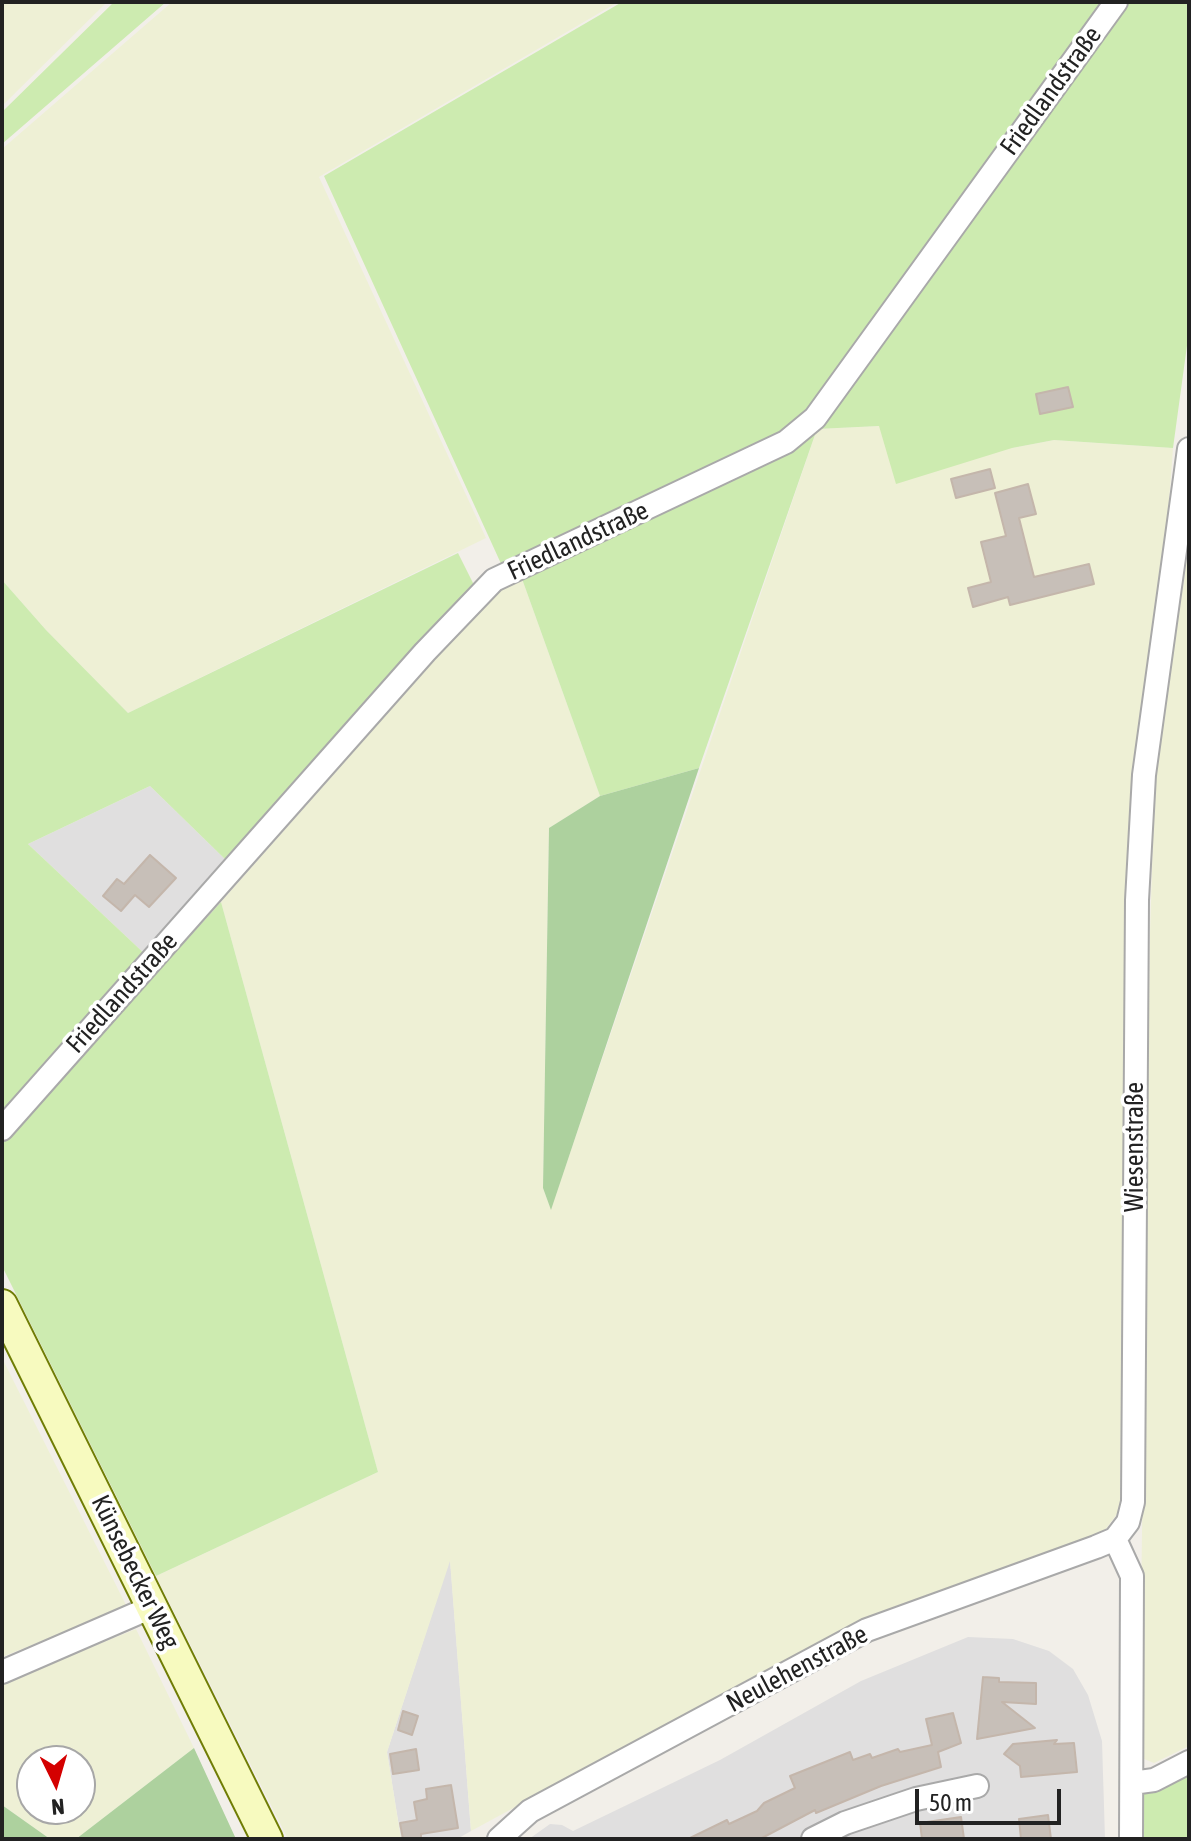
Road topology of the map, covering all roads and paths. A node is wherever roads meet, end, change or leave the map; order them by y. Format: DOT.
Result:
graph roads {
  1 [pos="1116,2"];
  2 [pos="1189,449"];
  3 [pos="2,1129"];
  4 [pos="2,1305"];
  5 [pos="1115,1539"];
  6 [pos="152,1607"];
  7 [pos="2,1672"];
  8 [pos="1189,1762"];
  9 [pos="1132,1783"];
  10 [pos="977,1786"];
  11 [pos="267,1839"];
  12 [pos="499,1839"];
  13 [pos="813,1839"];
  14 [pos="1131,1839"];
  1 -- 3 [label="street, Friedlandstraße"];
  2 -- 5 [label="street, Wiesenstraße"];
  4 -- 6 [label="street, Künsebecker Weg"];
  5 -- 9 [label="street"];
  5 -- 12 [label="street, Neulehenstraße"];
  6 -- 7 [label="street"];
  6 -- 11 [label="street, Künsebecker Weg"];
  8 -- 9 [label="street"];
  9 -- 14 [label="street"];
  10 -- 13 [label="street"];
}
